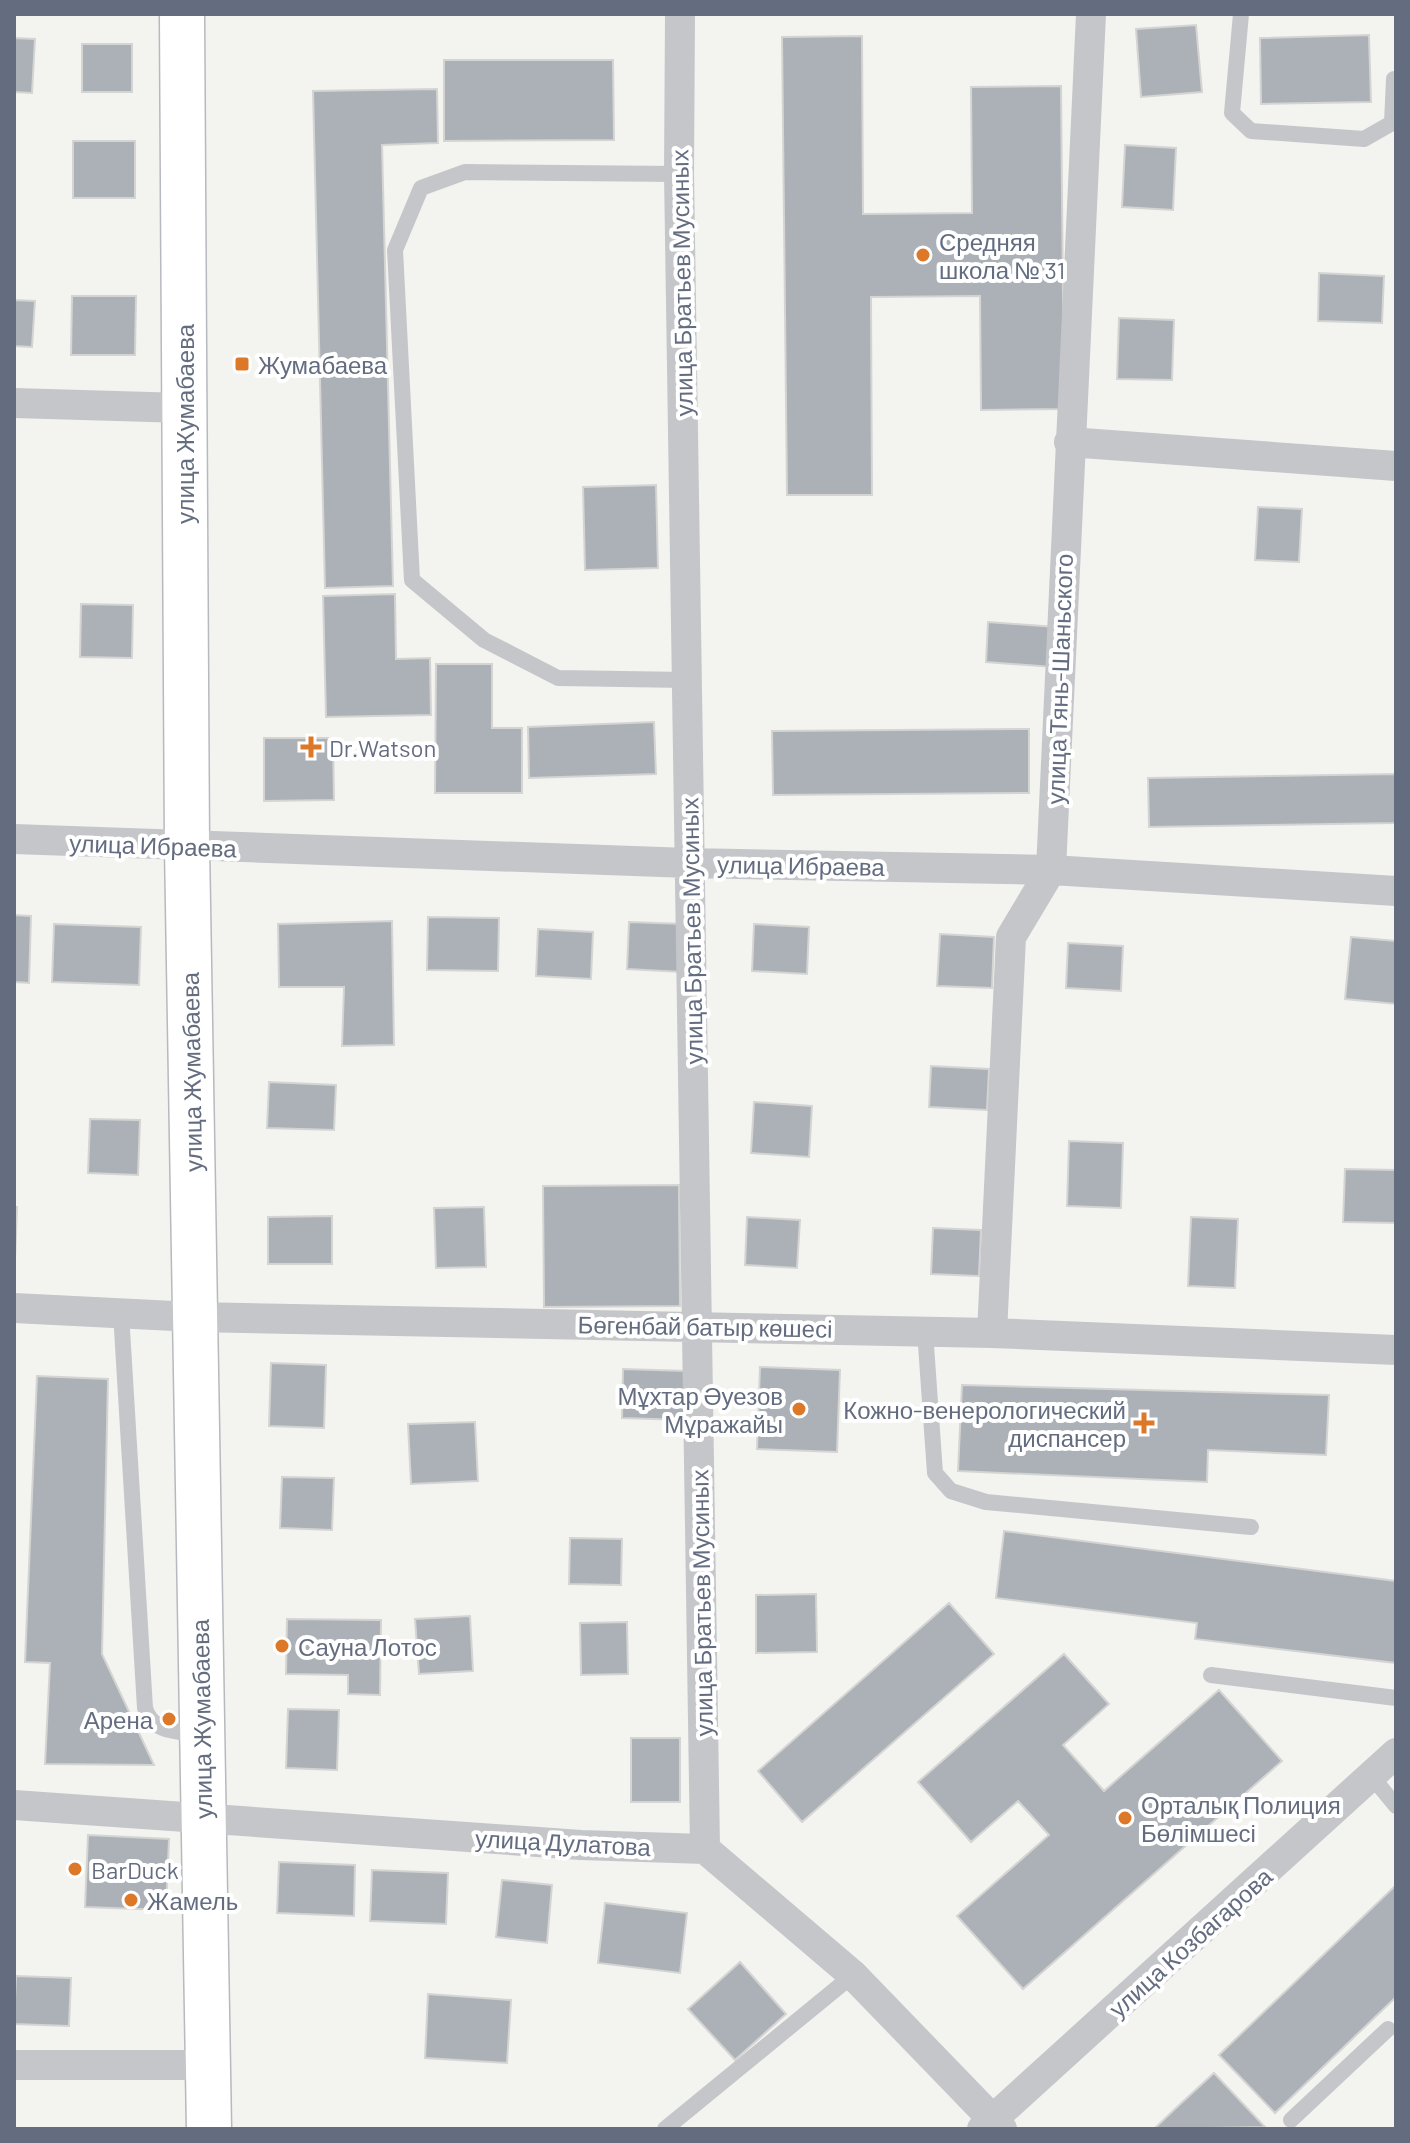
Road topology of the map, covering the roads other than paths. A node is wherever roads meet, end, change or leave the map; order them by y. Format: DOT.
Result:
graph roads {
  1 [pos="182,14"];
  2 [pos="680,14"];
  3 [pos="1091,14"];
  4 [pos="1241,14"];
  5 [pos="1394,79"];
  6 [pos="679,174"];
  7 [pos="14,403"];
  8 [pos="184,408"];
  9 [pos="1069,442"];
  10 [pos="1396,466"];
  11 [pos="687,680"];
  12 [pos="14,839"];
  13 [pos="187,847"];
  14 [pos="689,863"];
  15 [pos="1051,870"];
  16 [pos="1396,891"];
  17 [pos="14,1308"];
  18 [pos="121,1313"];
  19 [pos="194,1317"];
  20 [pos="696,1325"];
  21 [pos="925,1331"];
  22 [pos="992,1333"];
  23 [pos="1396,1350"];
  24 [pos="1251,1527"];
  25 [pos="1211,1675"];
  26 [pos="1396,1698"];
  27 [pos="202,1735"];
  28 [pos="1396,1753"];
  29 [pos="1373,1778"];
  30 [pos="14,1805"];
  31 [pos="1396,1806"];
  32 [pos="203,1820"];
  33 [pos="705,1849"];
  34 [pos="853,1975"];
  35 [pos="1393,2028"];
  36 [pos="14,2065"];
  37 [pos="208,2065"];
  38 [pos="1291,2120"];
  39 [pos="992,2126"];
  40 [pos="209,2129"];
  41 [pos="665,2129"];
  1 -- 8 [label="street, улица Жумабаева"];
  2 -- 6 [label="street, улица Братьев Мусиных"];
  3 -- 9 [label="street, улица Тянь-Шаньского"];
  4 -- 5 [label="lane"];
  6 -- 11 [label="street, улица Братьев Мусиных"];
  6 -- 11 [label="lane"];
  7 -- 8 [label="street"];
  8 -- 13 [label="street, улица Жумабаева"];
  9 -- 10 [label="street"];
  9 -- 15 [label="street, улица Тянь-Шаньского"];
  11 -- 14 [label="street, улица Братьев Мусиных"];
  12 -- 13 [label="street, улица Ибраева"];
  13 -- 14 [label="street, улица Ибраева"];
  13 -- 19 [label="street, улица Жумабаева"];
  14 -- 15 [label="street, улица Ибраева"];
  14 -- 20 [label="street, улица Братьев Мусиных"];
  15 -- 16 [label="street, улица Ибраева"];
  15 -- 22 [label="street, улица Тянь-Шаньского"];
  17 -- 18 [label="street, Бөгенбай батыр көшесі"];
  18 -- 19 [label="street, Бөгенбай батыр көшесі"];
  18 -- 27 [label="lane"];
  19 -- 20 [label="street, Бөгенбай батыр көшесі"];
  19 -- 27 [label="street, улица Жумабаева"];
  20 -- 21 [label="street, Бөгенбай батыр көшесі"];
  20 -- 33 [label="street, улица Братьев Мусиных"];
  21 -- 22 [label="street, Бөгенбай батыр көшесі"];
  21 -- 24 [label="lane"];
  22 -- 23 [label="street, Бөгенбай батыр көшесі"];
  25 -- 26 [label="lane"];
  27 -- 32 [label="street, улица Жумабаева"];
  28 -- 29 [label="street, улица Козбагарова"];
  29 -- 31 [label="lane"];
  29 -- 39 [label="street, улица Козбагарова"];
  30 -- 32 [label="street, улица Дулатова"];
  32 -- 33 [label="street, улица Дулатова"];
  32 -- 37 [label="street, улица Жумабаева"];
  33 -- 34 [label="street"];
  34 -- 39 [label="street"];
  34 -- 41 [label="lane"];
  35 -- 38 [label="lane"];
  36 -- 37 [label="street"];
  37 -- 40 [label="street, улица Жумабаева"];
}
